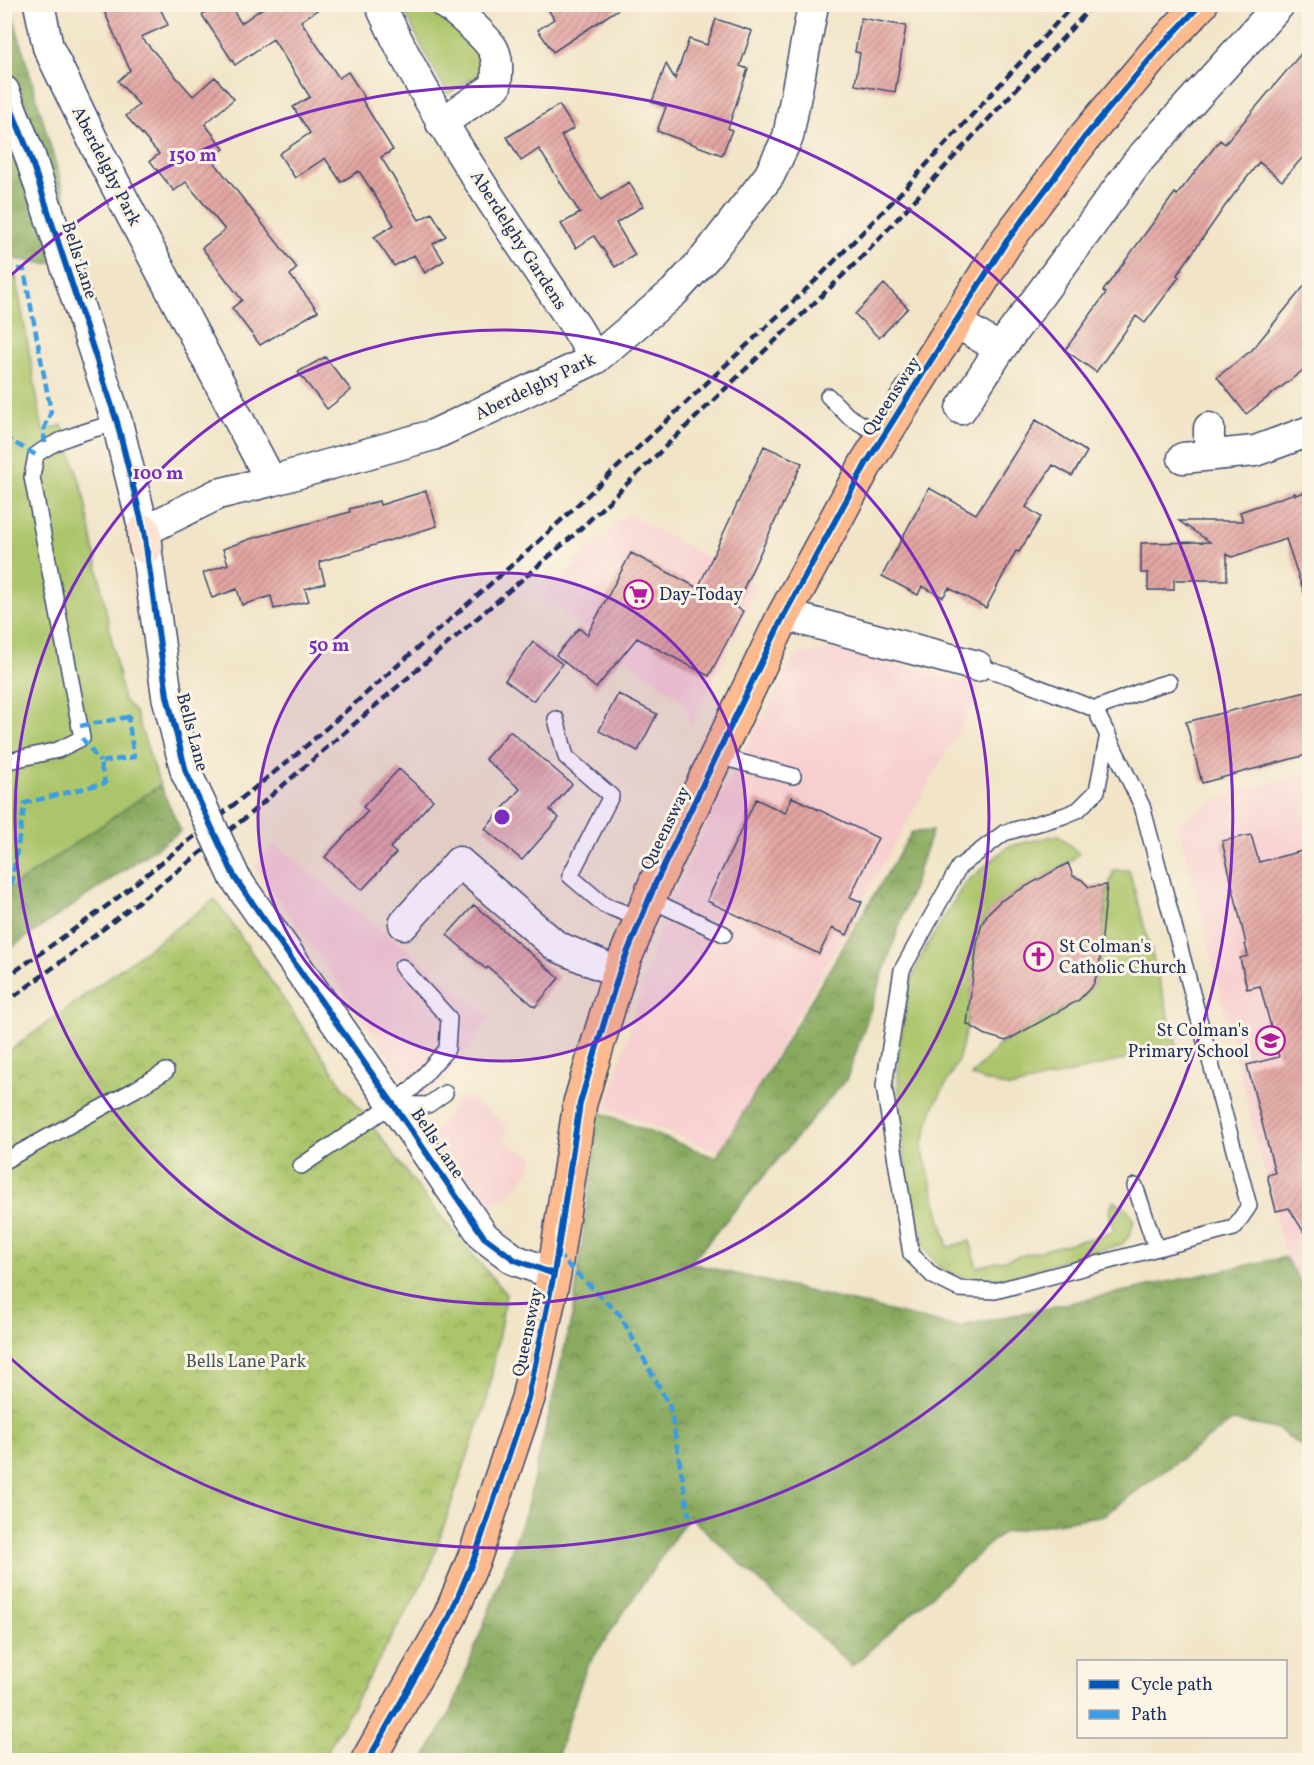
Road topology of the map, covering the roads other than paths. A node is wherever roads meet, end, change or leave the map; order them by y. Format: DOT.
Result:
graph roads {
  1 [pos="39,4"];
  2 [pos="380,4"];
  3 [pos="445,4"];
  4 [pos="810,4"];
  5 [pos="1201,4"];
  6 [pos="1280,4"];
  7 [pos="4,91"];
  8 [pos="441,123"];
  9 [pos="956,322"];
  10 [pos="1000,349"];
  11 [pos="595,359"];
  12 [pos="828,396"];
  13 [pos="961,410"];
  14 [pos="117,422"];
  15 [pos="1310,431"];
  16 [pos="883,437"];
  17 [pos="1200,447"];
  18 [pos="271,481"];
  19 [pos="145,539"];
  20 [pos="784,615"];
  21 [pos="977,666"];
  22 [pos="1169,682"];
  23 [pos="1095,709"];
  24 [pos="556,719"];
  25 [pos="1108,734"];
  26 [pos="717,756"];
  27 [pos="4,762"];
  28 [pos="793,776"];
  29 [pos="645,909"];
  30 [pos="404,924"];
  31 [pos="724,934"];
  32 [pos="402,967"];
  33 [pos="619,973"];
  34 [pos="166,1071"];
  35 [pos="445,1093"];
  36 [pos="393,1104"];
  37 [pos="4,1161"];
  38 [pos="302,1166"];
  39 [pos="1135,1186"];
  40 [pos="1156,1248"];
  41 [pos="554,1274"];
  42 [pos="368,1761"];
  1 -- 18 [label="street, Aberdelghy Park"];
  2 -- 8 [label="street, Aberdelghy Gardens"];
  3 -- 8 [label="street"];
  4 -- 11 [label="street, Aberdelghy Park"];
  5 -- 9 [label="highway, Queensway"];
  6 -- 10 [label="street"];
  7 -- 14 [label="street, Bells Lane"];
  8 -- 11 [label="street, Aberdelghy Gardens"];
  9 -- 10 [label="street"];
  9 -- 16 [label="highway, Queensway"];
  10 -- 13 [label="street"];
  11 -- 18 [label="street, Aberdelghy Park"];
  12 -- 16 [label="lane"];
  14 -- 19 [label="street, Bells Lane"];
  14 -- 27 [label="lane"];
  15 -- 17 [label="street"];
  16 -- 20 [label="highway, Queensway"];
  18 -- 19 [label="street, Aberdelghy Park"];
  19 -- 36 [label="street, Bells Lane, bridge"];
  20 -- 21 [label="street"];
  20 -- 26 [label="highway, Queensway"];
  21 -- 23 [label="lane"];
  22 -- 23 [label="lane"];
  23 -- 25 [label="lane"];
  24 -- 29 [label="lane"];
  25 -- 40 [label="lane"];
  25 -- 40 [label="lane"];
  26 -- 28 [label="lane"];
  26 -- 29 [label="highway, Queensway"];
  29 -- 31 [label="lane"];
  29 -- 33 [label="highway, Queensway"];
  30 -- 33 [label="street"];
  32 -- 36 [label="lane"];
  33 -- 41 [label="highway, Queensway"];
  34 -- 37 [label="lane"];
  35 -- 36 [label="lane"];
  36 -- 38 [label="lane"];
  36 -- 41 [label="street, Bells Lane"];
  39 -- 40 [label="lane"];
  41 -- 42 [label="highway, Queensway"];
}
